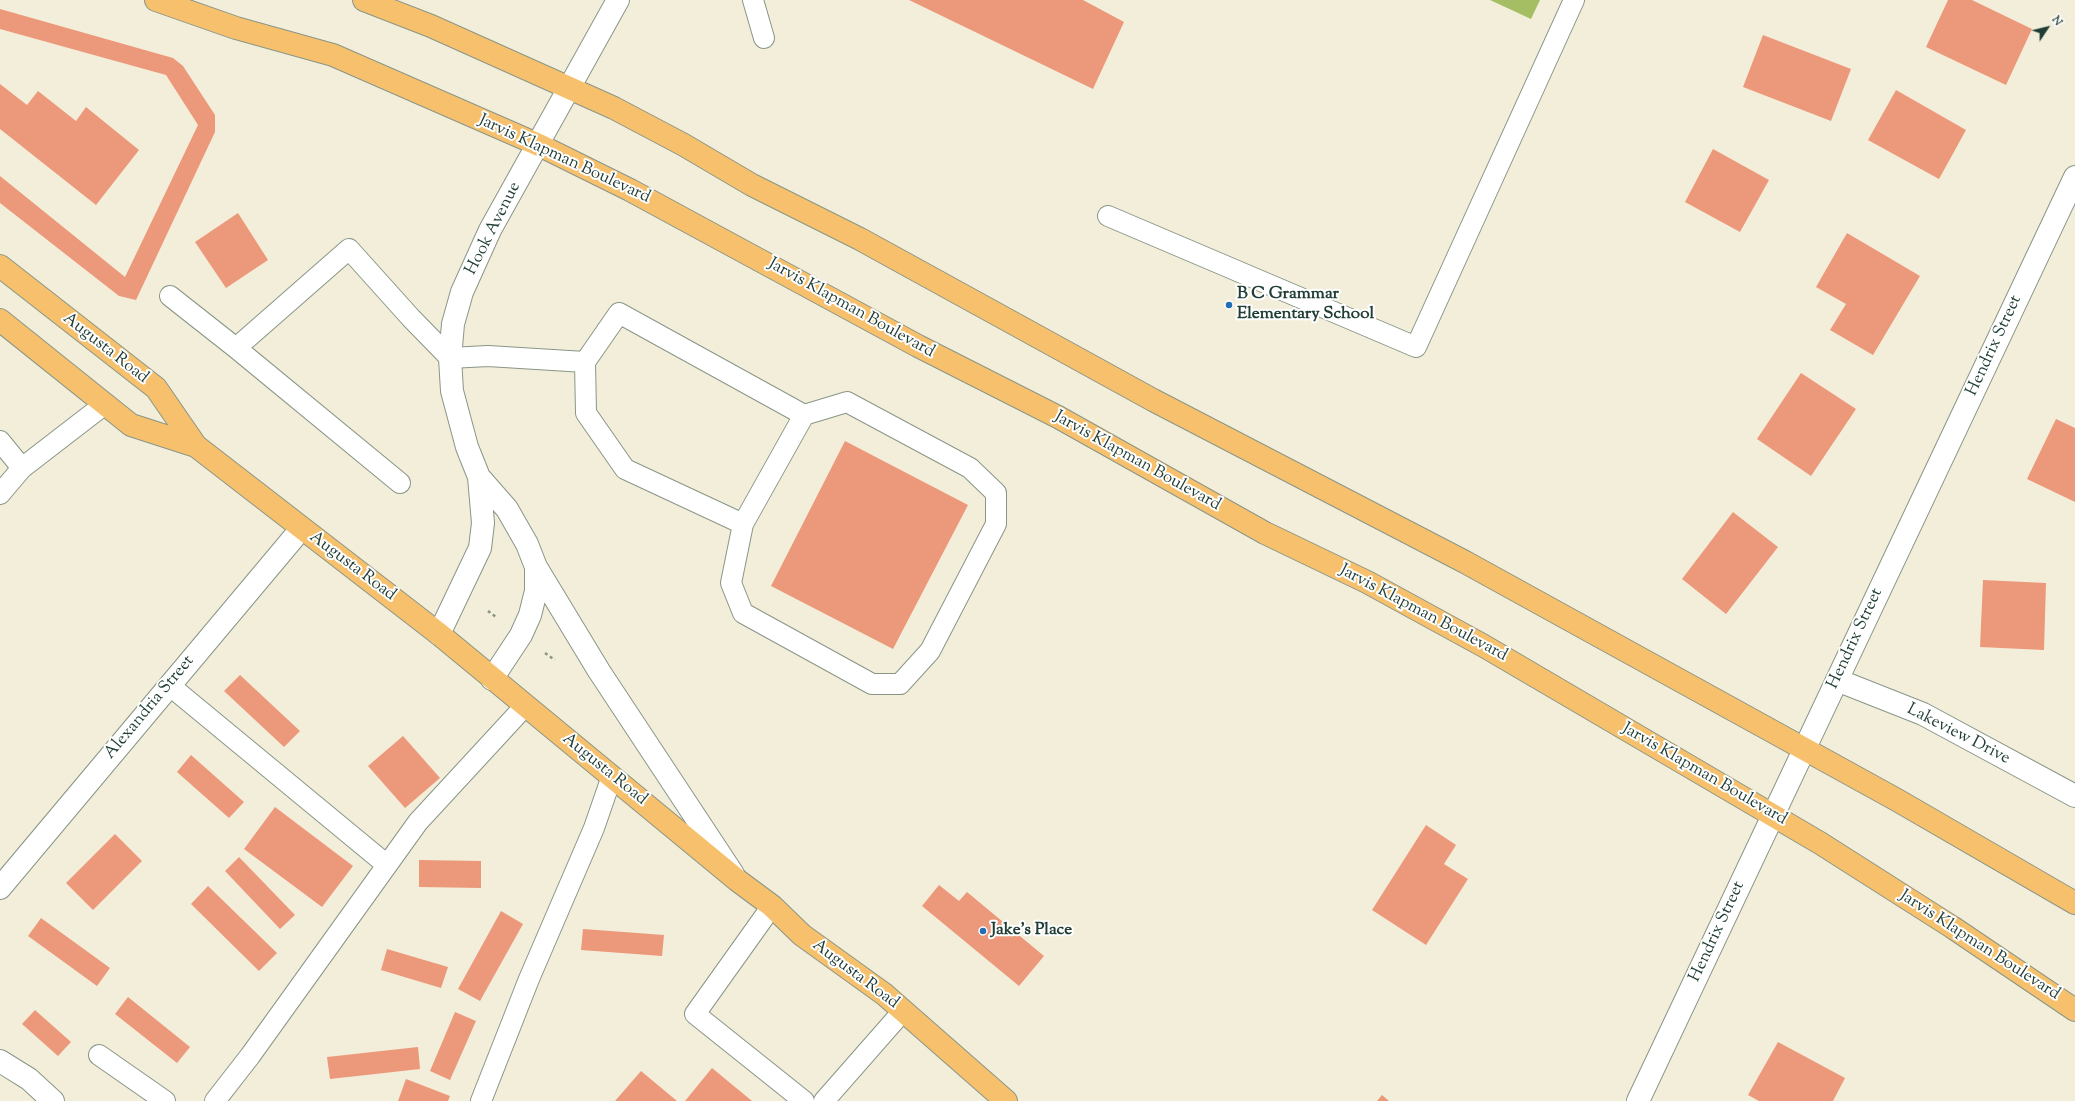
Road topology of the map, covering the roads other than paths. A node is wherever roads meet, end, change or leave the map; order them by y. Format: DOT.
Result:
graph roads {
  1 [pos="156,0"];
  2 [pos="364,0"];
  3 [pos="618,0"];
  4 [pos="753,0"];
  5 [pos="1574,0"];
  6 [pos="764,38"];
  7 [pos="570,88"];
  8 [pos="539,145"];
  9 [pos="2075,177"];
  10 [pos="1108,216"];
  11 [pos="0,266"];
  12 [pos="170,296"];
  13 [pos="0,320"];
  14 [pos="236,348"];
  15 [pos="450,358"];
  16 [pos="585,362"];
  17 [pos="105,404"];
  18 [pos="804,415"];
  19 [pos="0,441"];
  20 [pos="196,446"];
  21 [pos="22,468"];
  22 [pos="479,477"];
  23 [pos="400,483"];
  24 [pos="0,494"];
  25 [pos="743,524"];
  26 [pos="301,529"];
  27 [pos="536,567"];
  28 [pos="439,634"];
  29 [pos="492,679"];
  30 [pos="1837,680"];
  31 [pos="169,685"];
  32 [pos="525,706"];
  33 [pos="1804,749"];
  34 [pos="612,776"];
  35 [pos="2075,796"];
  36 [pos="1773,816"];
  37 [pos="387,865"];
  38 [pos="737,880"];
  39 [pos="0,888"];
  40 [pos="2075,903"];
  41 [pos="772,906"];
  42 [pos="2075,1010"];
  43 [pos="902,1011"];
  44 [pos="99,1055"];
  45 [pos="0,1061"];
  46 [pos="53,1101"];
  47 [pos="166,1101"];
  48 [pos="215,1101"];
  49 [pos="480,1101"];
  50 [pos="804,1101"];
  51 [pos="824,1101"];
  52 [pos="1006,1101"];
  53 [pos="1638,1101"];
  1 -- 8 [label="main road, Jarvis Klapman Boulevard"];
  2 -- 7 [label="main road"];
  3 -- 7 [label="street, Hook Avenue"];
  4 -- 6 [label="lane"];
  5 -- 10 [label="lane"];
  7 -- 8 [label="street, Hook Avenue"];
  7 -- 33 [label="main road"];
  8 -- 15 [label="street, Hook Avenue"];
  8 -- 36 [label="main road, Jarvis Klapman Boulevard"];
  9 -- 30 [label="street, Hendrix Street"];
  11 -- 20 [label="main road, Augusta Road"];
  12 -- 14 [label="lane"];
  13 -- 17 [label="main road, Augusta Road"];
  14 -- 15 [label="lane"];
  14 -- 23 [label="lane"];
  15 -- 16 [label="lane"];
  15 -- 22 [label="street, Hook Avenue"];
  16 -- 18 [label="lane"];
  16 -- 25 [label="lane"];
  17 -- 20 [label="main road, Augusta Road"];
  17 -- 21 [label="lane"];
  18 -- 25 [label="lane"];
  18 -- 25 [label="lane"];
  19 -- 21 [label="lane"];
  20 -- 26 [label="main road, Augusta Road"];
  21 -- 24 [label="lane"];
  22 -- 27 [label="street, Hook Avenue"];
  22 -- 28 [label="street, Hook Avenue"];
  26 -- 28 [label="main road, Augusta Road"];
  26 -- 31 [label="street, Alexandria Street"];
  27 -- 29 [label="street, Hook Avenue"];
  27 -- 38 [label="street"];
  28 -- 29 [label="main road, Augusta Road"];
  29 -- 32 [label="main road, Augusta Road"];
  30 -- 33 [label="street, Hendrix Street"];
  30 -- 35 [label="street, Lakeview Drive"];
  31 -- 37 [label="lane"];
  31 -- 39 [label="street, Alexandria Street"];
  32 -- 34 [label="main road, Augusta Road"];
  32 -- 37 [label="lane"];
  33 -- 36 [label="street, Hendrix Street"];
  33 -- 40 [label="main road"];
  34 -- 38 [label="main road, Augusta Road"];
  34 -- 49 [label="lane"];
  36 -- 42 [label="main road, Jarvis Klapman Boulevard"];
  36 -- 53 [label="street, Hendrix Street"];
  37 -- 48 [label="lane"];
  38 -- 41 [label="main road, Augusta Road"];
  41 -- 43 [label="main road, Augusta Road"];
  41 -- 50 [label="lane"];
  43 -- 51 [label="lane"];
  43 -- 52 [label="main road, Augusta Road"];
  44 -- 47 [label="lane"];
  45 -- 46 [label="street"];
}
